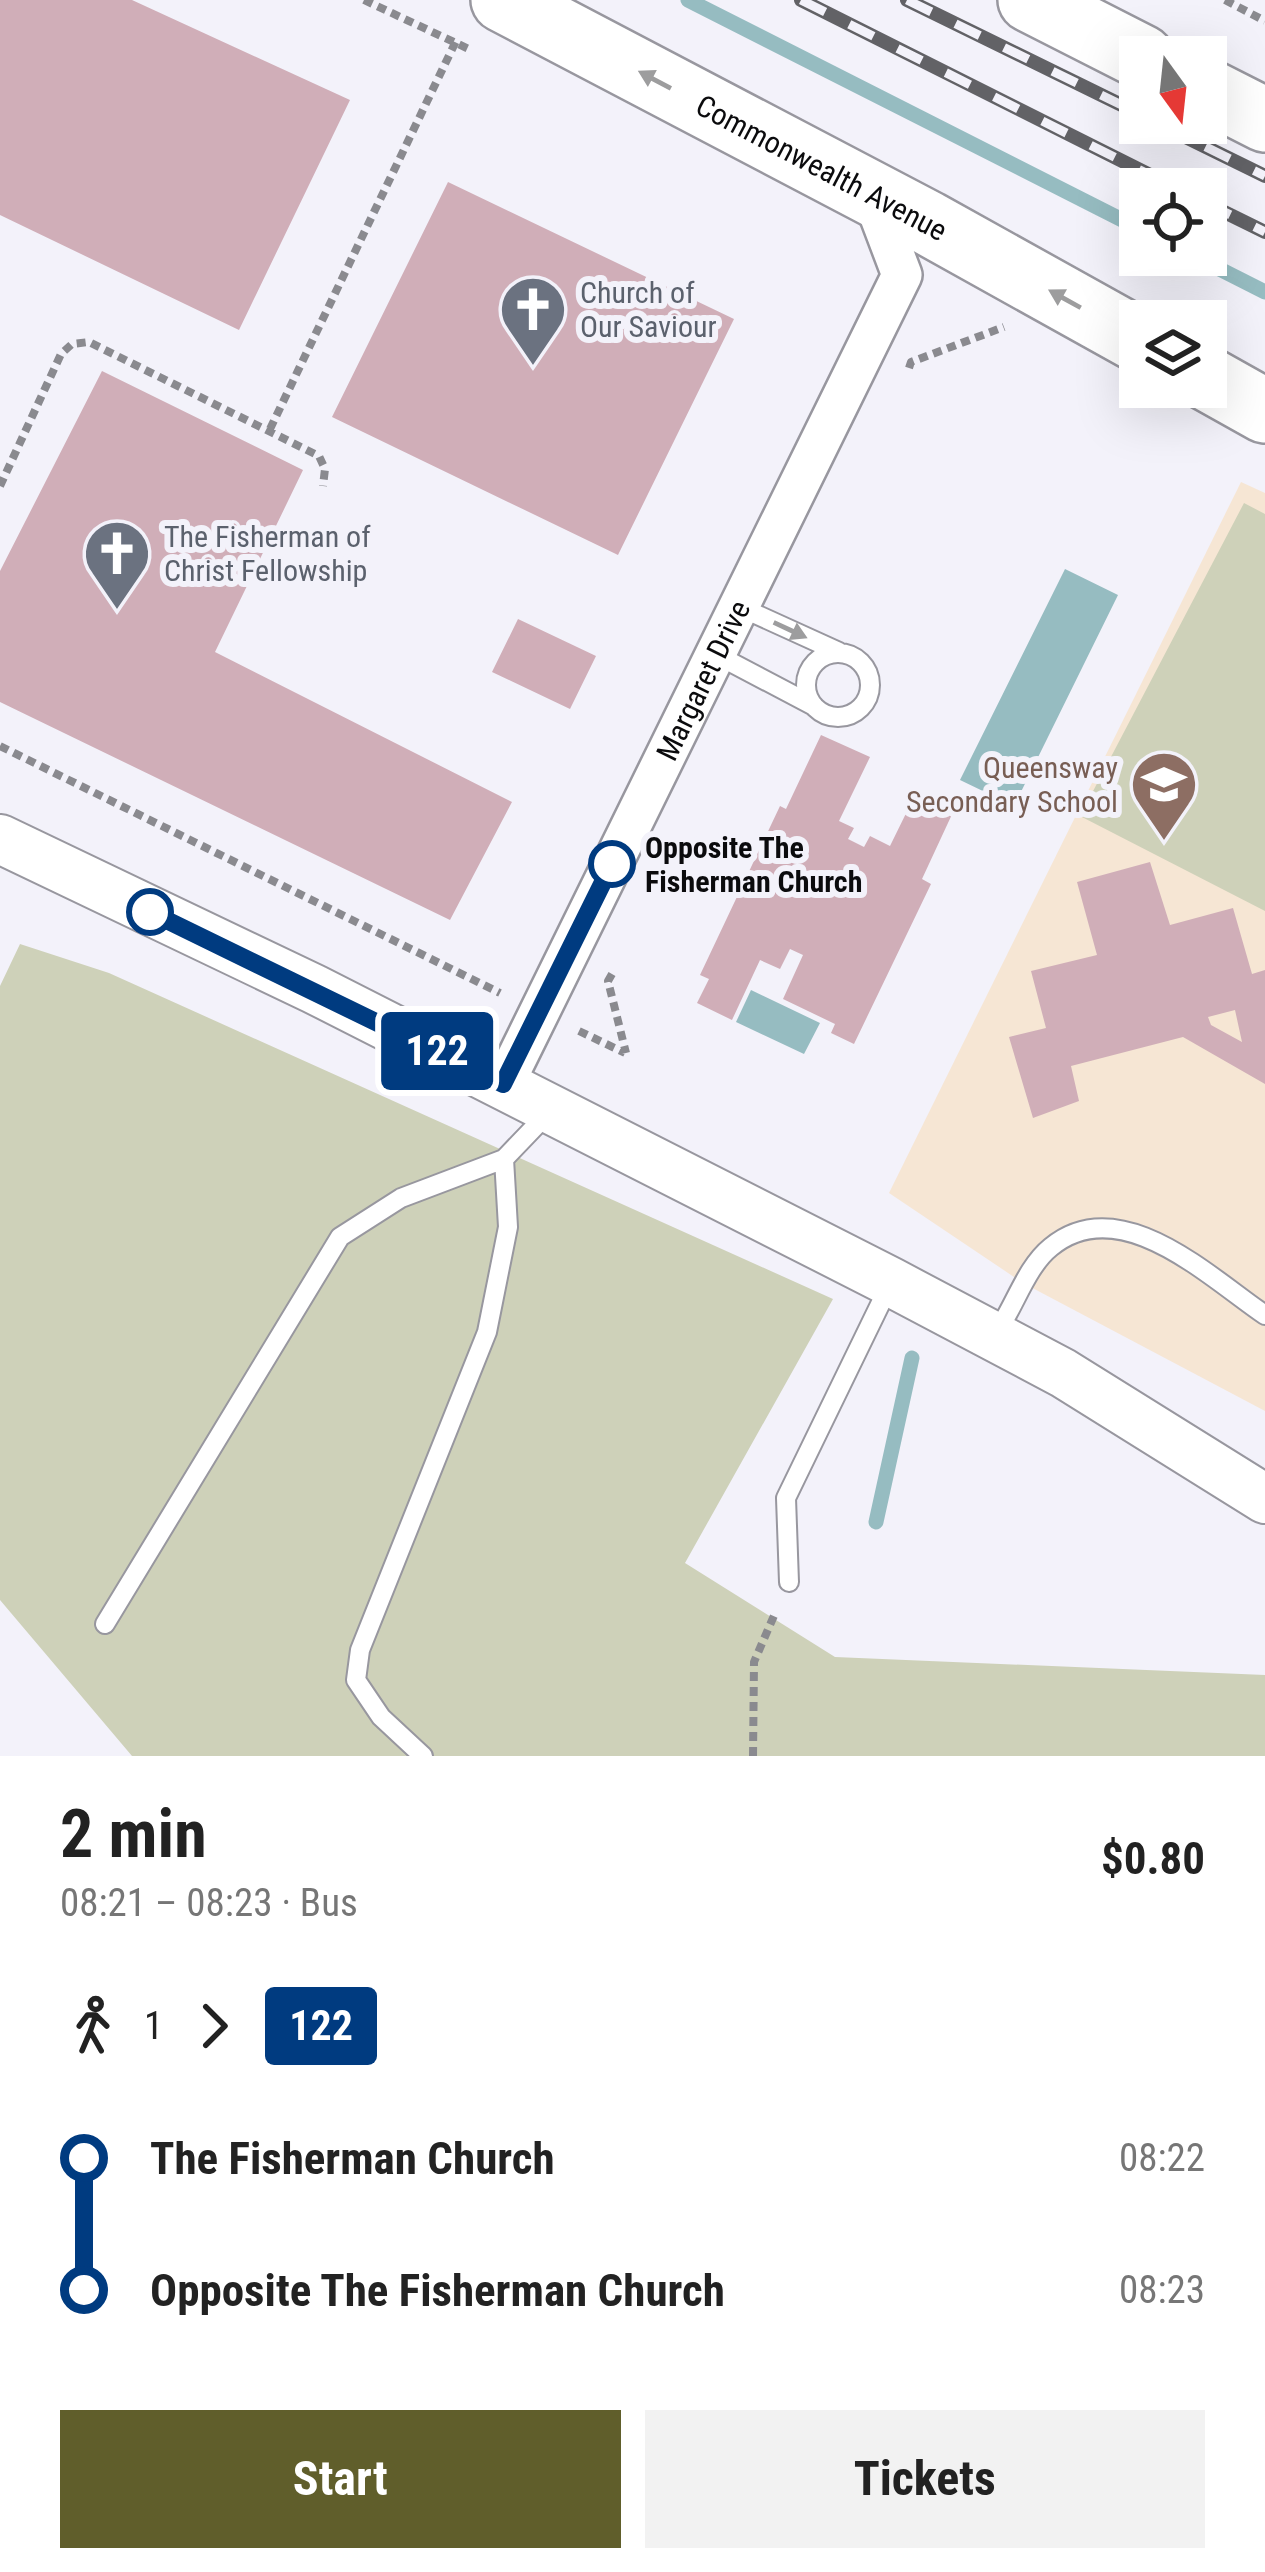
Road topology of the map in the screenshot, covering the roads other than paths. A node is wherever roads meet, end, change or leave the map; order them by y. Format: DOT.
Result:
graph roads {
  1 [pos="503,0"];
  2 [pos="1030,0"];
  3 [pos="1119,45"];
  4 [pos="1227,101"];
  5 [pos="1265,120"];
  6 [pos="871,193"];
  7 [pos="989,257"];
  8 [pos="902,275"];
  9 [pos="1119,329"];
  10 [pos="1227,390"];
  11 [pos="1265,411"];
  12 [pos="740,607"];
  13 [pos="841,653"];
  14 [pos="717,655"];
  15 [pos="814,706"];
  16 [pos="0,839"];
  17 [pos="503,1084"];
  18 [pos="550,1111"];
  19 [pos="504,1159"];
  20 [pos="891,1282"];
  21 [pos="1265,1315"];
  22 [pos="994,1336"];
  23 [pos="1265,1499"];
  24 [pos="789,1582"];
  25 [pos="105,1624"];
  26 [pos="423,1756"];
  6 -- 1 [label="main road, Commonwealth Avenue, one-way"];
  2 -- 3 [label="main road"];
  4 -- 5 [label="main road"];
  6 -- 7 [label="main road, Commonwealth Avenue"];
  6 -- 8 [label="street"];
  7 -- 8 [label="street"];
  9 -- 7 [label="main road, Commonwealth Avenue, one-way"];
  8 -- 12 [label="street, Margaret Drive"];
  10 -- 11 [label="main road"];
  12 -- 13 [label="lane, one-way"];
  12 -- 14 [label="street, Margaret Drive"];
  13 -- 15 [label="lane"];
  13 -- 15 [label="lane"];
  14 -- 15 [label="lane"];
  14 -- 17 [label="street, Margaret Drive"];
  16 -- 17 [label="street"];
  17 -- 18 [label="street"];
  18 -- 19 [label="lane"];
  18 -- 20 [label="street"];
  19 -- 25 [label="lane"];
  19 -- 26 [label="lane"];
  20 -- 22 [label="street"];
  20 -- 24 [label="lane"];
  21 -- 22 [label="lane"];
  22 -- 23 [label="street"];
}
